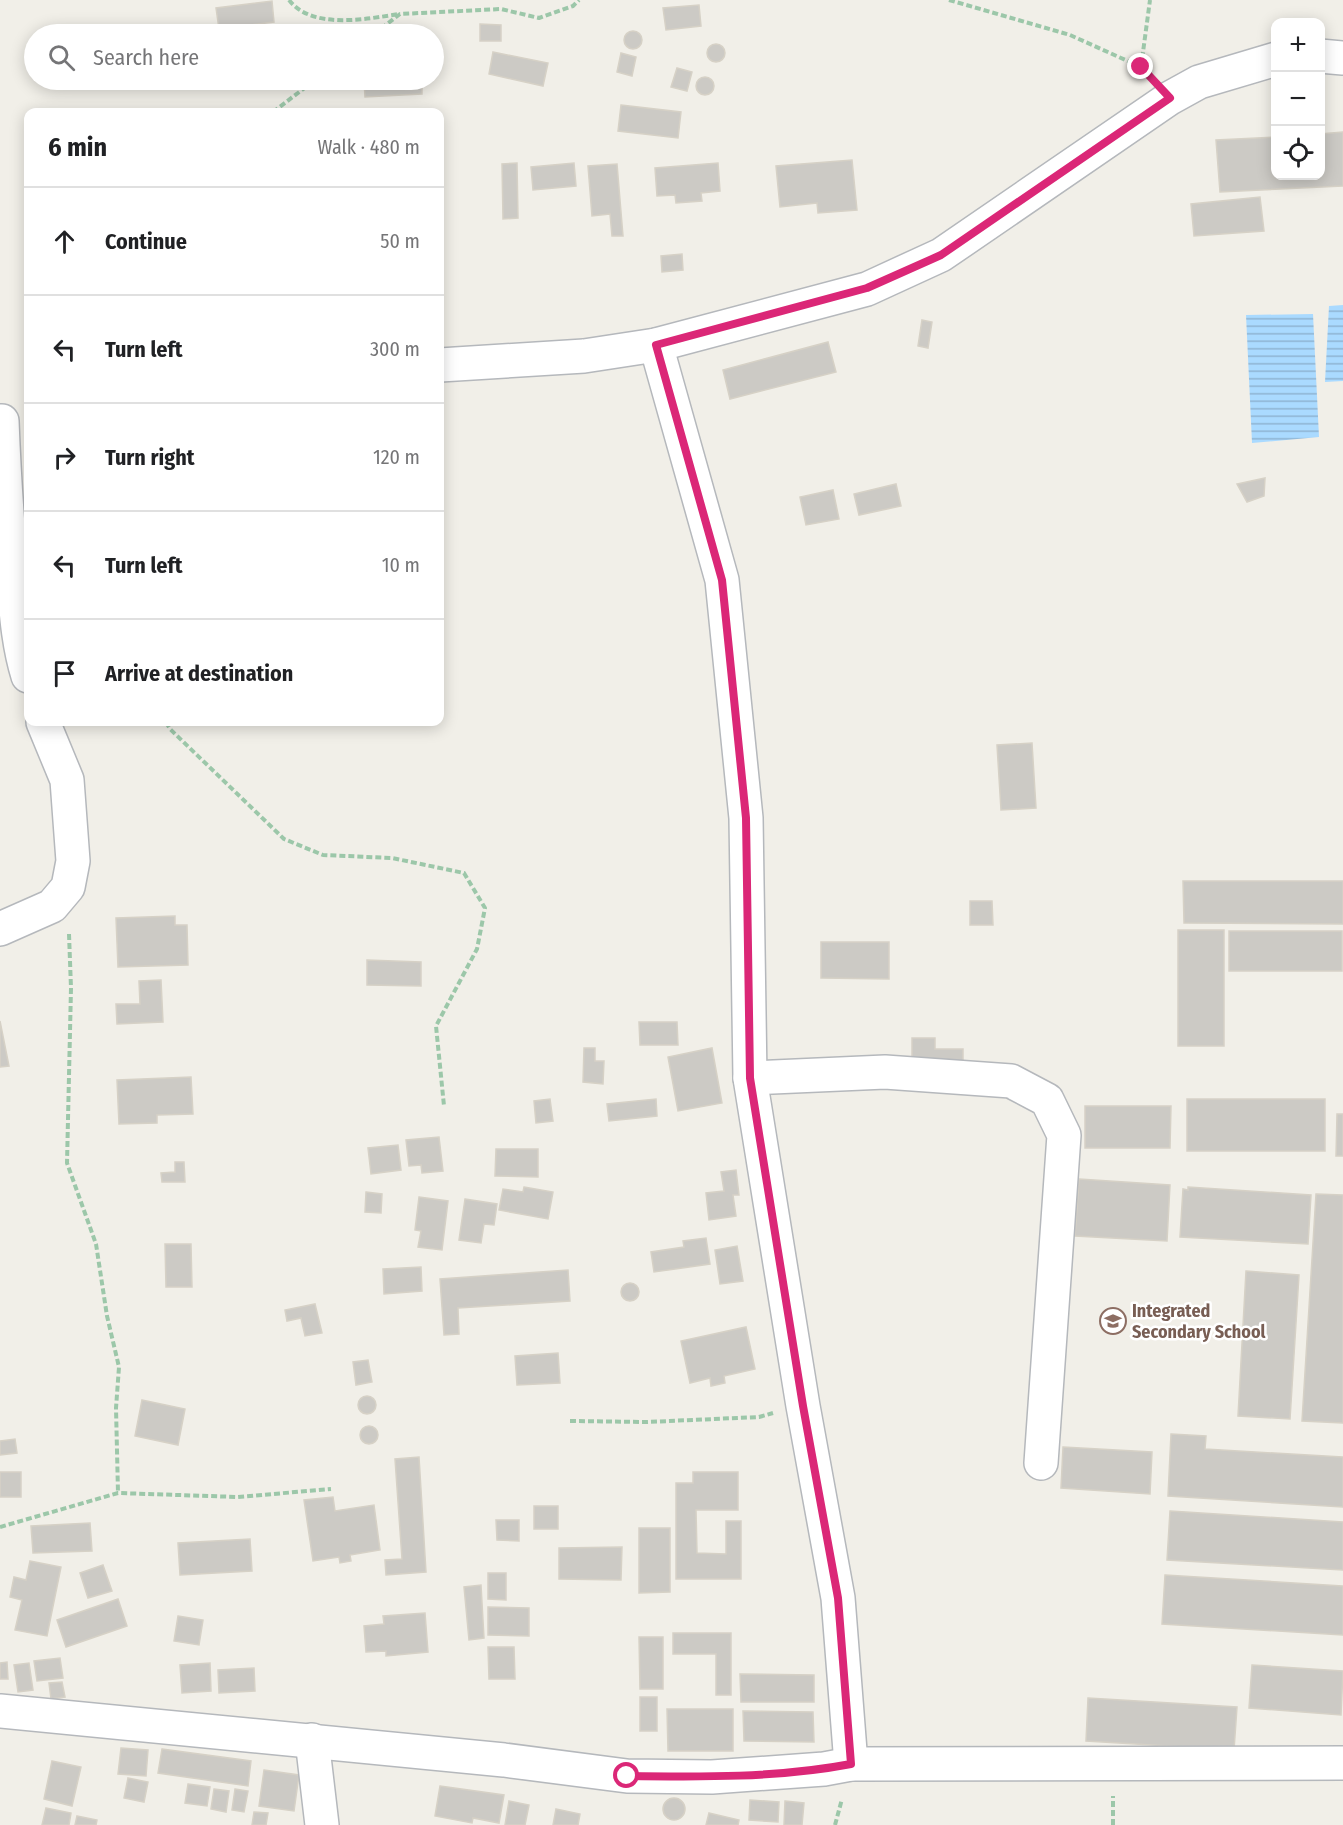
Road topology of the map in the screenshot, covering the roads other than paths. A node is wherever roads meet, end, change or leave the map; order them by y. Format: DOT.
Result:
graph roads {
  1 [pos="1325,56"];
  2 [pos="1343,58"];
  3 [pos="1271,60"];
  4 [pos="656,345"];
  5 [pos="444,365"];
  6 [pos="10,419"];
  7 [pos="24,663"];
  8 [pos="45,726"];
  9 [pos="0,929"];
  10 [pos="750,1078"];
  11 [pos="1041,1463"];
  12 [pos="0,1711"];
  13 [pos="312,1740"];
  14 [pos="1343,1763"];
  15 [pos="851,1764"];
  16 [pos="322,1825"];
  1 -- 2 [label="street"];
  3 -- 4 [label="street"];
  4 -- 5 [label="street"];
  4 -- 10 [label="street"];
  6 -- 7 [label="street"];
  8 -- 9 [label="street"];
  10 -- 11 [label="street"];
  10 -- 15 [label="street"];
  12 -- 13 [label="street"];
  13 -- 15 [label="street"];
  13 -- 16 [label="street"];
  14 -- 15 [label="street"];
}
